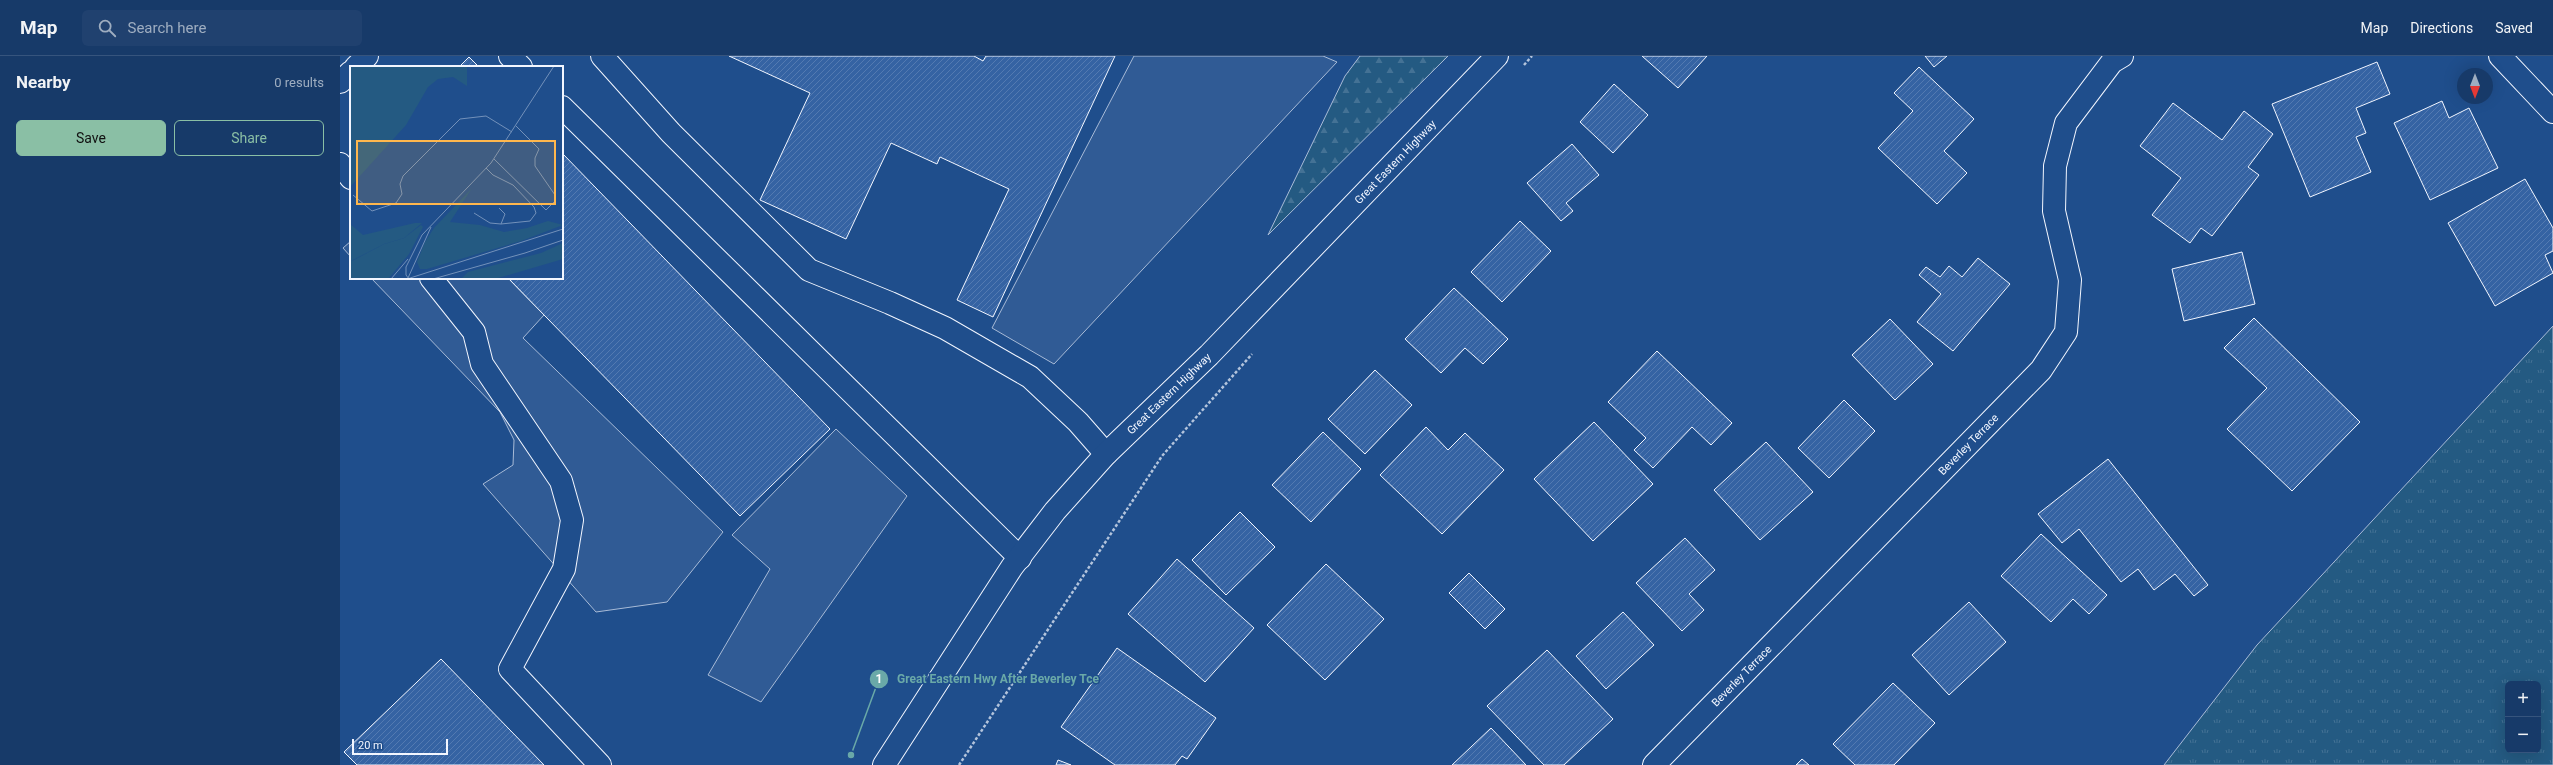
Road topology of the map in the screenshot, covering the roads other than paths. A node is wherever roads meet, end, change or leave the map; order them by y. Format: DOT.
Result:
graph roads {
  1 [pos="368,56"];
  2 [pos="510,56"];
  3 [pos="602,56"];
  4 [pos="1497,56"];
  5 [pos="2122,56"];
  6 [pos="2500,56"];
  7 [pos="357,66"];
  8 [pos="520,66"];
  9 [pos="350,73"];
  10 [pos="340,82"];
  11 [pos="563,108"];
  12 [pos="2553,112"];
  13 [pos="340,164"];
  14 [pos="350,177"];
  15 [pos="432,279"];
  16 [pos="1106,454"];
  17 [pos="1020,558"];
  18 [pos="600,765"];
  19 [pos="884,765"];
  20 [pos="1654,765"];
  1 -- 7 [label="main road"];
  2 -- 8 [label="main road"];
  3 -- 16 [label="main road"];
  4 -- 16 [label="main road, Great Eastern Highway"];
  5 -- 20 [label="main road, Beverley Terrace"];
  6 -- 12 [label="main road"];
  9 -- 10 [label="main road"];
  11 -- 17 [label="main road"];
  13 -- 14 [label="main road"];
  15 -- 18 [label="main road"];
  16 -- 17 [label="main road, Great Eastern Highway"];
  17 -- 19 [label="main road, Great Eastern Highway"];
}
